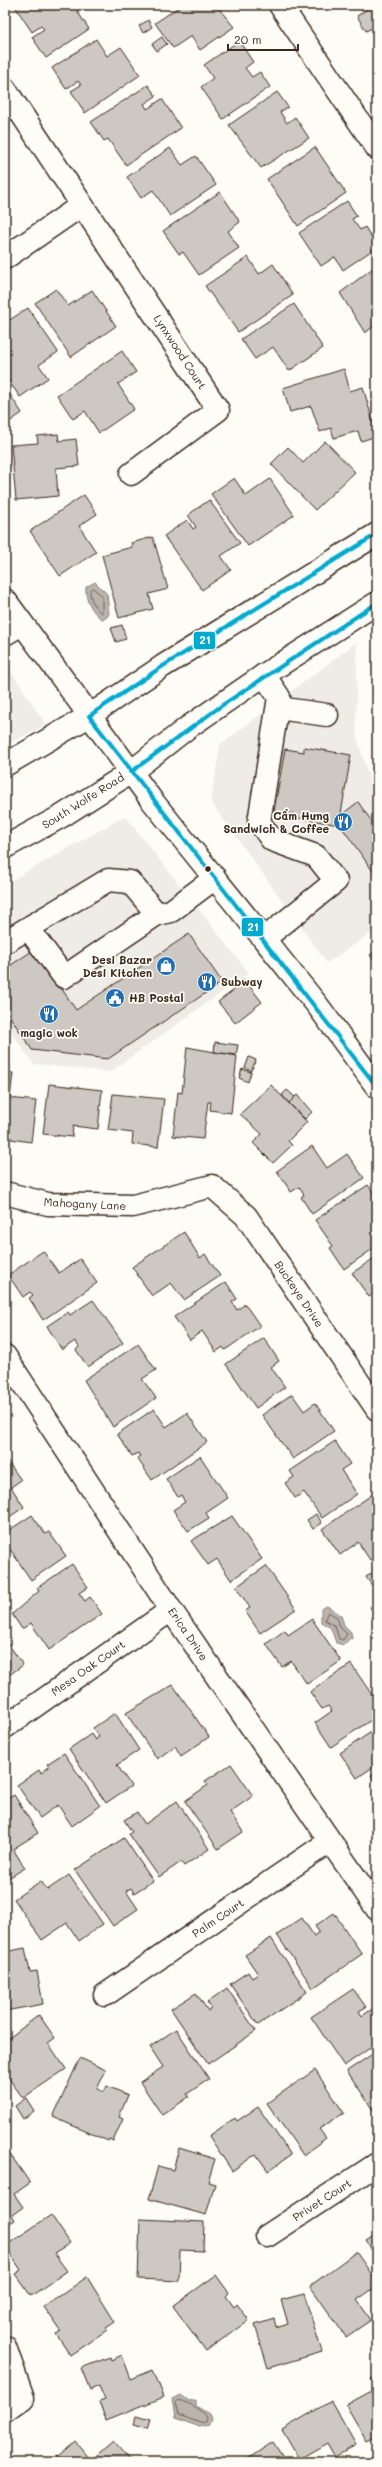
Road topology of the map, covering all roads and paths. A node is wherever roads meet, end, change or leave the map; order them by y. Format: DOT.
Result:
graph roads {
  1 [pos="280,5"];
  2 [pos="5,88"];
  3 [pos="377,148"];
  4 [pos="82,205"];
  5 [pos="5,258"];
  6 [pos="131,474"];
  7 [pos="377,534"];
  8 [pos="5,600"];
  9 [pos="377,603"];
  10 [pos="14,629"];
  11 [pos="264,675"];
  12 [pos="278,708"];
  13 [pos="328,715"];
  14 [pos="89,716"];
  15 [pos="5,765"];
  16 [pos="131,772"];
  17 [pos="5,847"];
  18 [pos="215,878"];
  19 [pos="157,914"];
  20 [pos="28,928"];
  21 [pos="264,940"];
  22 [pos="5,942"];
  23 [pos="377,1087"];
  24 [pos="212,1186"];
  25 [pos="5,1193"];
  26 [pos="5,1356"];
  27 [pos="377,1409"];
  28 [pos="171,1610"];
  29 [pos="5,1727"];
  30 [pos="330,1841"];
  31 [pos="377,1909"];
  32 [pos="105,1995"];
  33 [pos="377,2164"];
  34 [pos="267,2236"];
  35 [pos="5,2347"];
  36 [pos="5,2411"];
  1 -- 3 [label="street"];
  2 -- 4 [label="street, Lynxwood Court"];
  4 -- 5 [label="street"];
  4 -- 6 [label="street, Lynxwood Court"];
  7 -- 14 [label="street"];
  8 -- 10 [label="street"];
  9 -- 11 [label="street, South Wolfe Road"];
  10 -- 14 [label="street"];
  11 -- 12 [label="street"];
  11 -- 16 [label="street, South Wolfe Road"];
  12 -- 13 [label="street"];
  12 -- 21 [label="street"];
  14 -- 15 [label="street"];
  14 -- 16 [label="street"];
  16 -- 17 [label="street, South Wolfe Road"];
  16 -- 18 [label="street"];
  18 -- 19 [label="street"];
  18 -- 21 [label="street"];
  19 -- 20 [label="street"];
  19 -- 20 [label="street"];
  20 -- 22 [label="street"];
  21 -- 23 [label="street"];
  24 -- 25 [label="street, Mahogany Lane"];
  24 -- 27 [label="street, Buckeye Drive"];
  26 -- 28 [label="street, Erica Drive"];
  28 -- 29 [label="street, Mesa Oak Court"];
  28 -- 30 [label="street, Erica Drive"];
  30 -- 31 [label="street, Erica Drive"];
  30 -- 32 [label="street, Palm Court"];
  33 -- 34 [label="street, Privet Court"];
  35 -- 36 [label="street"];
}
